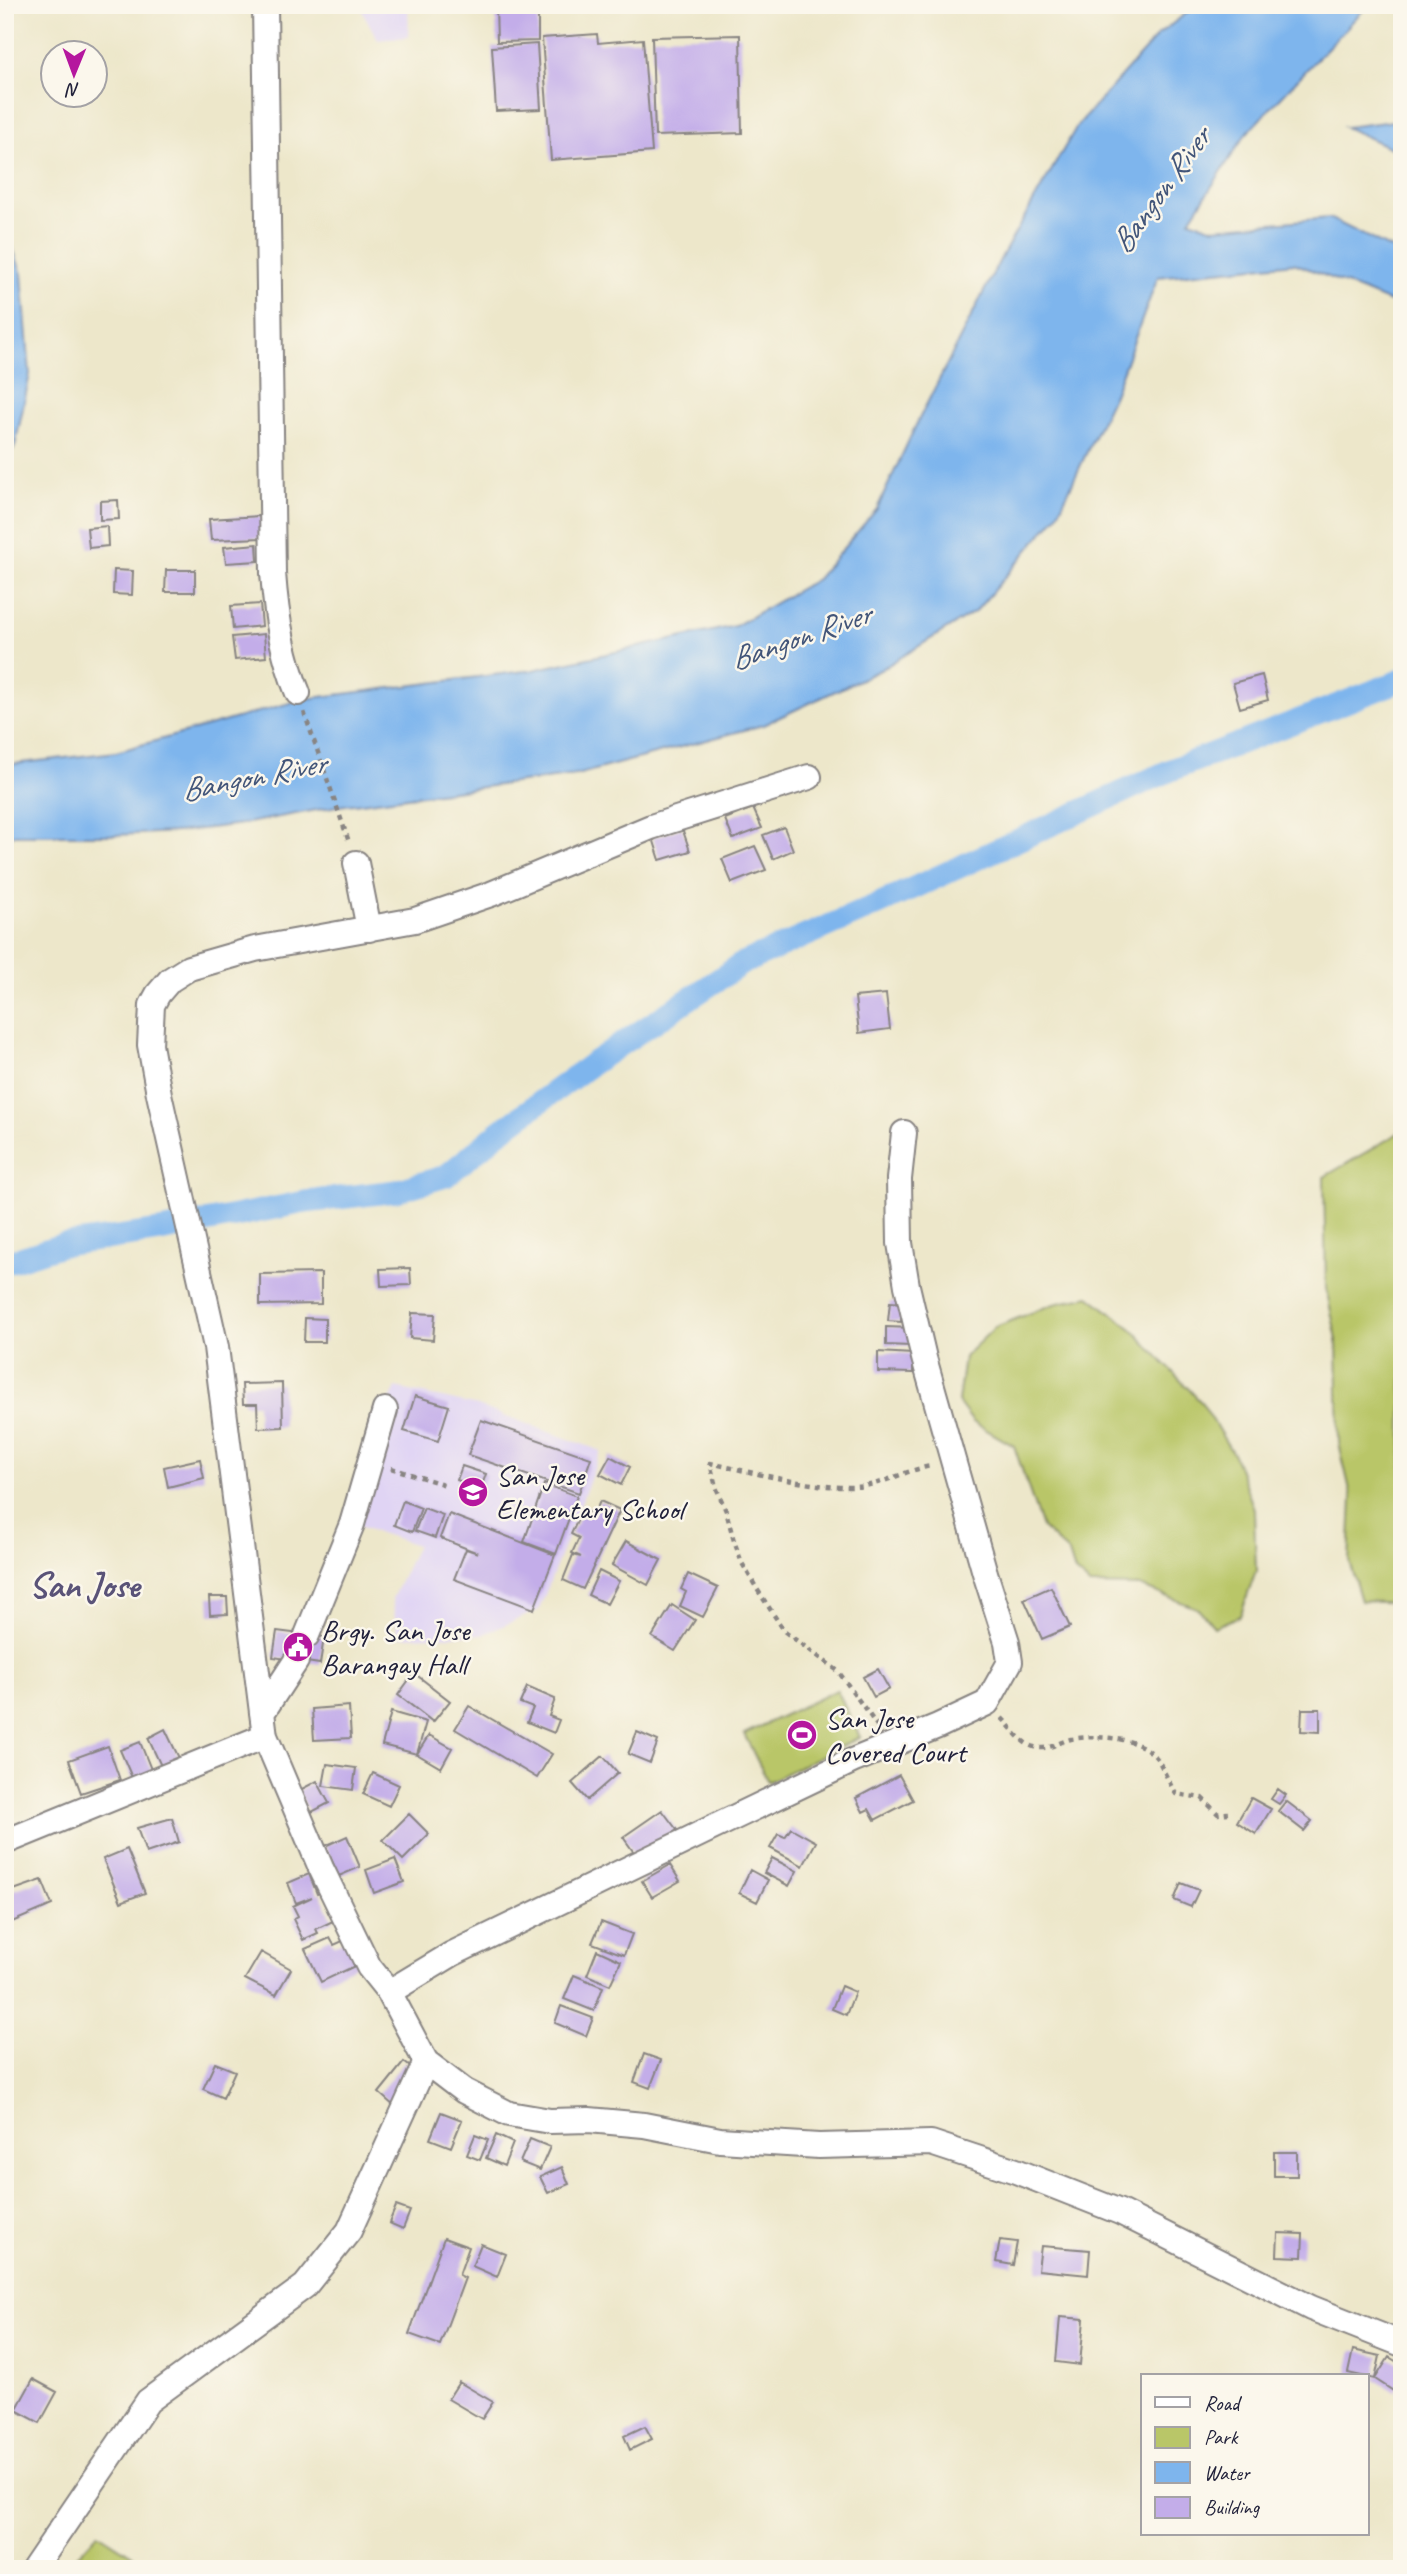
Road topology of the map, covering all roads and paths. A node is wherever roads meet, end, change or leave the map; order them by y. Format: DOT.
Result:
graph roads {
  1 [pos="265,5"];
  2 [pos="298,693"];
  3 [pos="808,777"];
  4 [pos="356,863"];
  5 [pos="369,929"];
  6 [pos="904,1133"];
  7 [pos="385,1410"];
  8 [pos="370,1461"];
  9 [pos="954,1464"];
  10 [pos="446,1485"];
  11 [pos="307,1635"];
  12 [pos="296,1661"];
  13 [pos="987,1703"];
  14 [pos="263,1724"];
  15 [pos="886,1747"];
  16 [pos="1228,1813"];
  17 [pos="5,1842"];
  18 [pos="389,1992"];
  19 [pos="426,2062"];
  20 [pos="1402,2344"];
  21 [pos="34,2569"];
  1 -- 2 [label="street"];
  2 -- 4 [label="path"];
  3 -- 5 [label="street"];
  4 -- 5 [label="street"];
  5 -- 14 [label="street"];
  6 -- 9 [label="street"];
  7 -- 8 [label="street"];
  8 -- 10 [label="path"];
  8 -- 11 [label="street"];
  9 -- 13 [label="street"];
  9 -- 15 [label="path"];
  12 -- 14 [label="street"];
  13 -- 15 [label="street"];
  13 -- 16 [label="path"];
  14 -- 17 [label="street"];
  14 -- 18 [label="street"];
  15 -- 18 [label="street"];
  18 -- 19 [label="street"];
  19 -- 20 [label="street"];
  19 -- 21 [label="street"];
}
